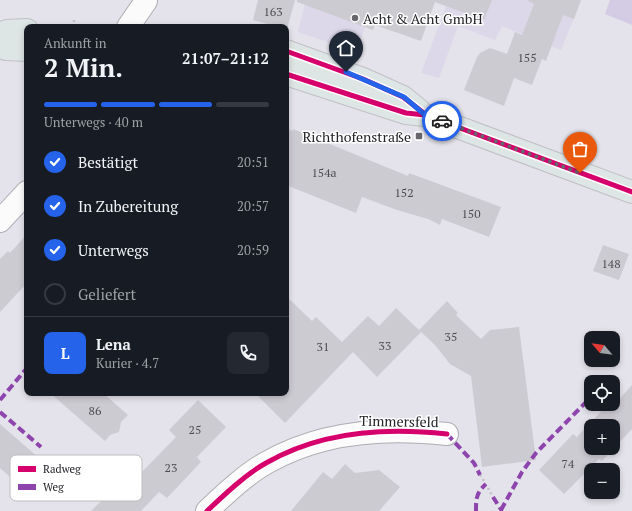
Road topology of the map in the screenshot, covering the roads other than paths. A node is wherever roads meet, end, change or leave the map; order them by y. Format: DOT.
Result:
graph roads {
  1 [pos="146,0"];
  2 [pos="130,24"];
  3 [pos="148,24"];
  4 [pos="24,30"];
  5 [pos="0,34"];
  6 [pos="0,45"];
  7 [pos="24,50"];
  8 [pos="289,52"];
  9 [pos="289,75"];
  10 [pos="425,115"];
  11 [pos="632,192"];
  12 [pos="24,195"];
  13 [pos="0,221"];
  14 [pos="447,434"];
  15 [pos="207,511"];
  1 -- 2 [label="street"];
  1 -- 3 [label="street"];
  4 -- 5 [label="main road"];
  6 -- 7 [label="main road"];
  8 -- 10 [label="main road"];
  9 -- 10 [label="main road"];
  10 -- 11 [label="main road"];
  12 -- 13 [label="street"];
  14 -- 15 [label="street, Timmersfeld"];
}
